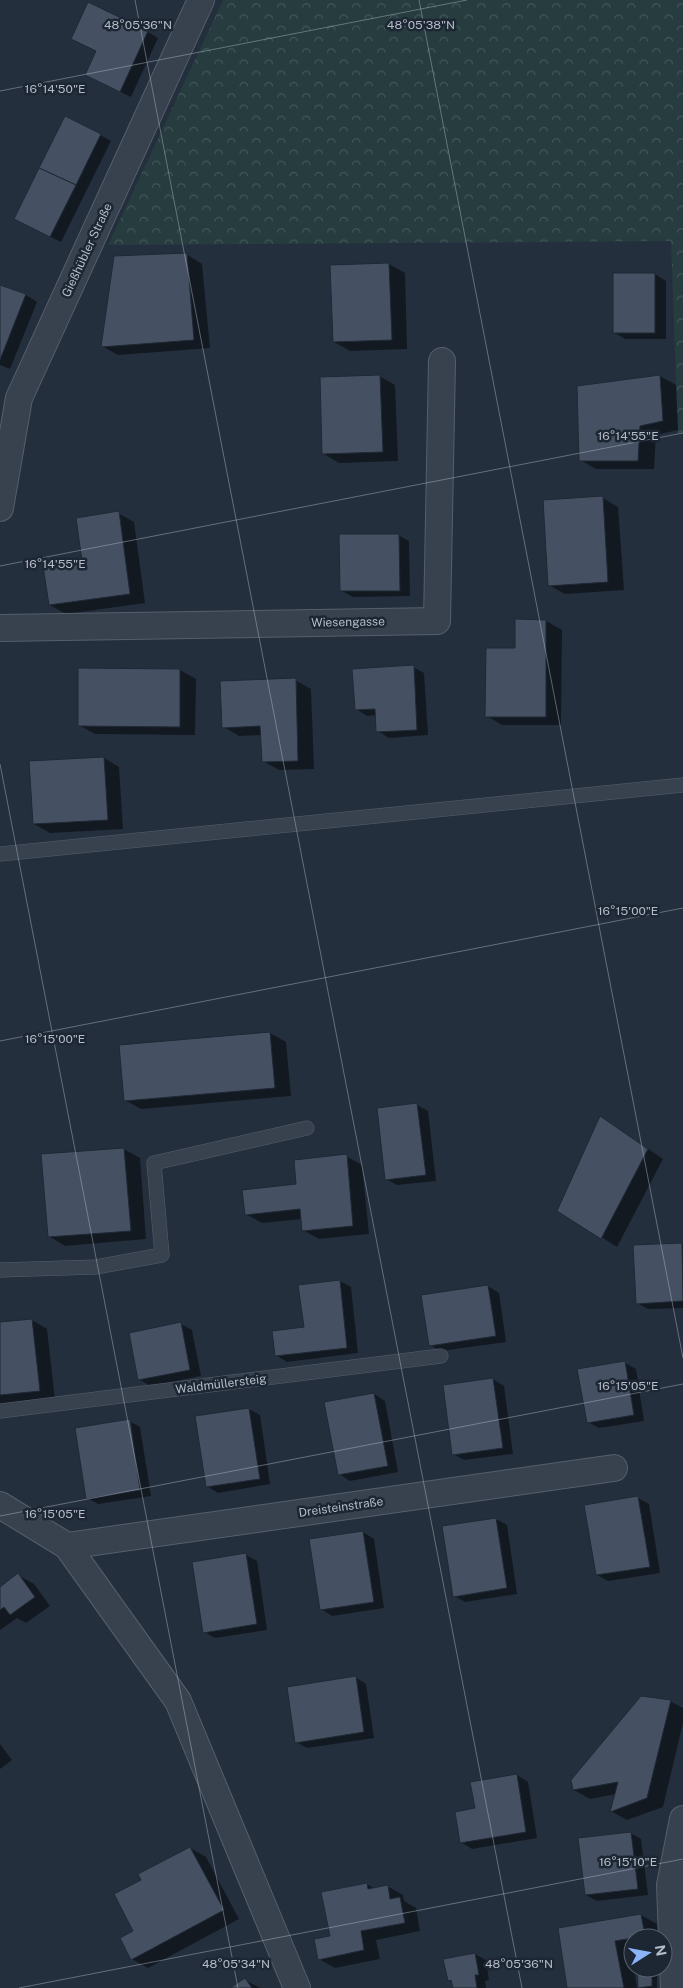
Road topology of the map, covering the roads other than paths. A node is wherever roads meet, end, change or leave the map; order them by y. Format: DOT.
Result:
graph roads {
  1 [pos="201,0"];
  2 [pos="442,361"];
  3 [pos="10,393"];
  4 [pos="0,508"];
  5 [pos="0,628"];
  6 [pos="683,785"];
  7 [pos="0,854"];
  8 [pos="307,1128"];
  9 [pos="0,1270"];
  10 [pos="441,1356"];
  11 [pos="0,1411"];
  12 [pos="614,1468"];
  13 [pos="0,1504"];
  14 [pos="67,1546"];
  15 [pos="683,1819"];
  16 [pos="297,1988"];
  17 [pos="674,1988"];
  1 -- 3 [label="street, Gießhübler Straße"];
  2 -- 5 [label="street, Wiesengasse"];
  3 -- 4 [label="street, Gießhübler Straße"];
  6 -- 7 [label="lane"];
  8 -- 9 [label="lane"];
  10 -- 11 [label="lane, Waldmüllersteig"];
  12 -- 14 [label="street, Dreisteinstraße"];
  13 -- 14 [label="street"];
  14 -- 16 [label="street"];
  15 -- 17 [label="street"];
}
